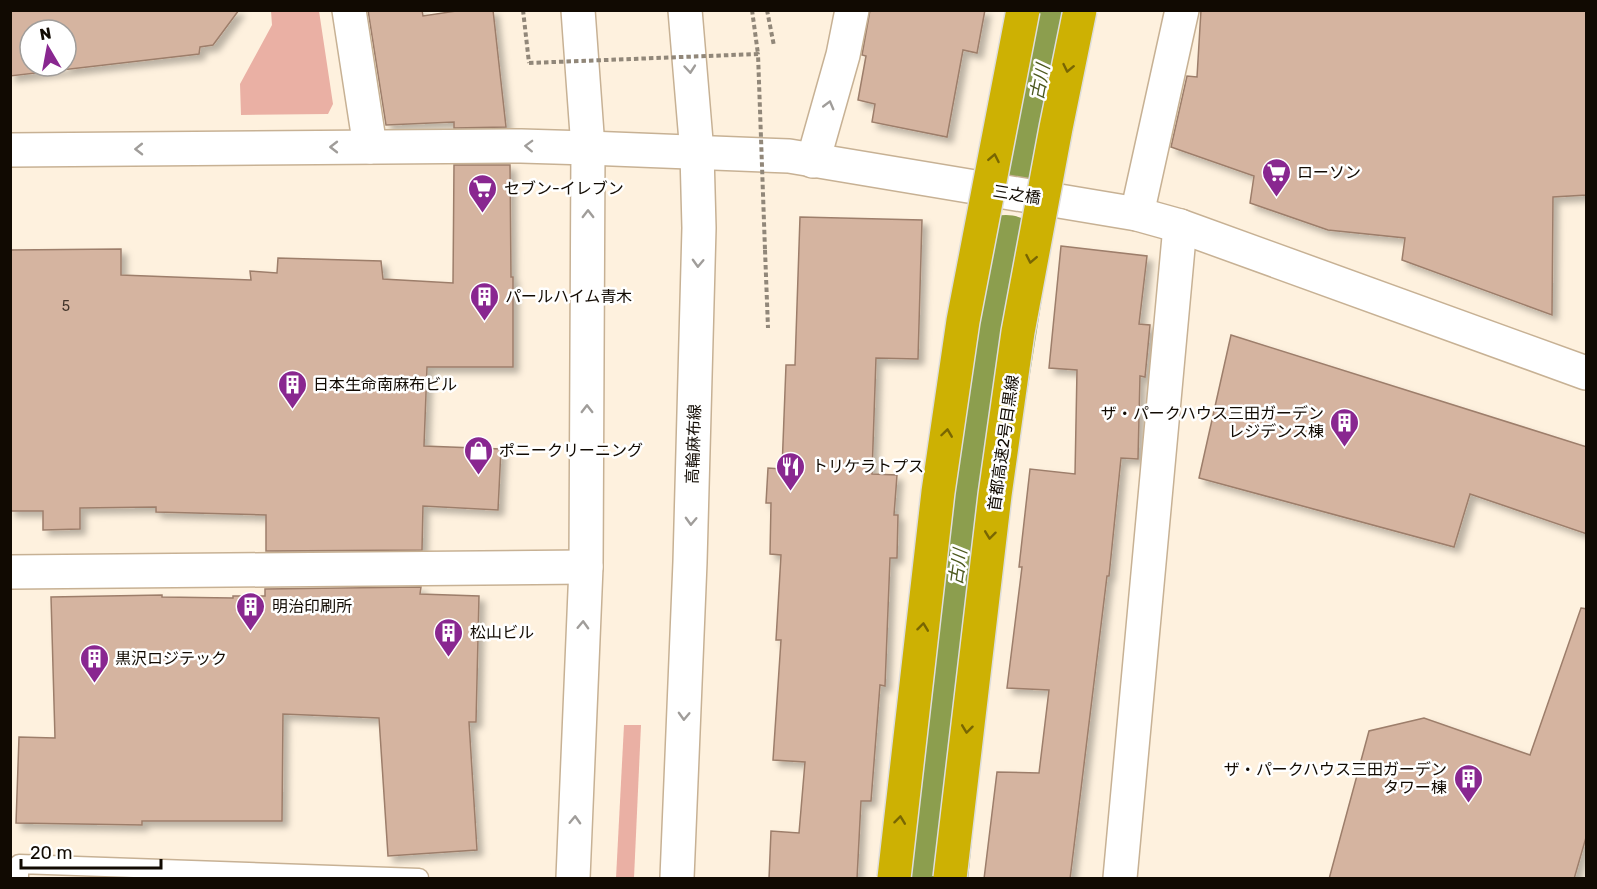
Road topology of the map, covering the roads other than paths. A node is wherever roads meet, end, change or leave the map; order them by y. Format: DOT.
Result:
graph roads {
  1 [pos="349,10"];
  2 [pos="578,10"];
  3 [pos="685,10"];
  4 [pos="852,10"];
  5 [pos="1023,10"];
  6 [pos="1080,10"];
  7 [pos="1182,10"];
  8 [pos="369,147"];
  9 [pos="588,148"];
  10 [pos="10,150"];
  11 [pos="697,153"];
  12 [pos="813,161"];
  13 [pos="1137,214"];
  14 [pos="1180,226"];
  15 [pos="1587,373"];
  16 [pos="586,567"];
  17 [pos="10,572"];
  18 [pos="19,879"];
  19 [pos="418,879"];
  20 [pos="573,879"];
  21 [pos="677,879"];
  22 [pos="894,879"];
  23 [pos="950,879"];
  24 [pos="1119,879"];
  1 -- 8 [label="street"];
  2 -- 9 [label="street"];
  3 -- 11 [label="street, 高輪麻布線, one-way"];
  12 -- 4 [label="street, one-way"];
  22 -- 5 [label="highway, one-way, bridge"];
  6 -- 23 [label="highway, 首都高速2号目黒線, one-way, bridge"];
  7 -- 13 [label="street"];
  9 -- 8 [label="street, 三之橋, one-way"];
  8 -- 10 [label="street, 三之橋, one-way"];
  9 -- 11 [label="street, 三之橋"];
  16 -- 9 [label="street, one-way"];
  11 -- 12 [label="street, 三之橋"];
  11 -- 21 [label="street, 高輪麻布線, one-way"];
  12 -- 13 [label="street, 三之橋, bridge"];
  13 -- 14 [label="street, 三之橋"];
  14 -- 15 [label="street, 三之橋"];
  14 -- 24 [label="street"];
  16 -- 17 [label="street"];
  20 -- 16 [label="street, one-way"];
  18 -- 19 [label="lane"];
}
